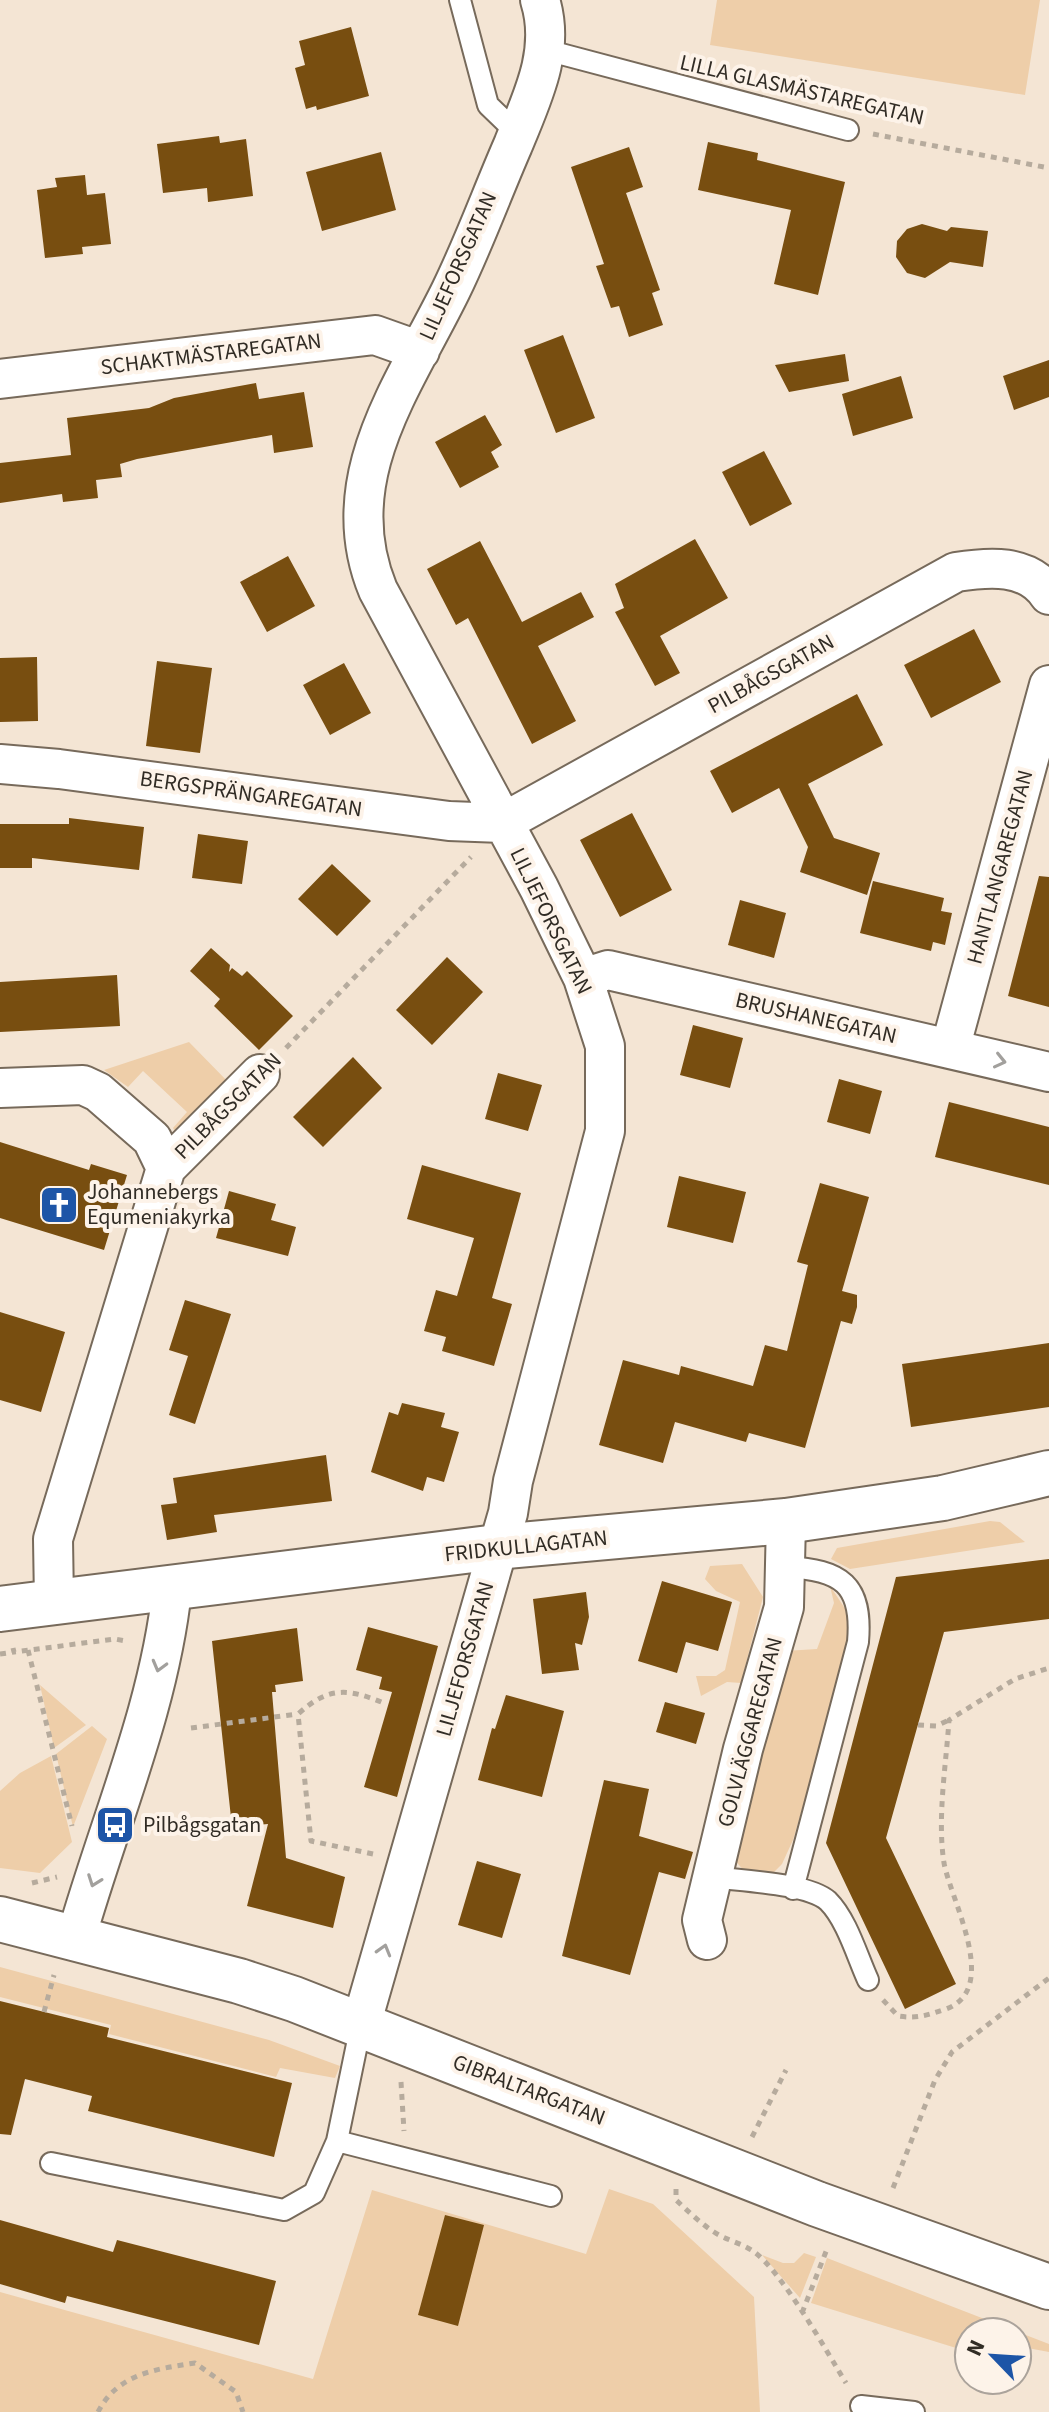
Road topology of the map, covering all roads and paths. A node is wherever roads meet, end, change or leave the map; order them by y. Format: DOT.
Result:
graph roads {
  1 [pos="460,0"];
  2 [pos="540,0"];
  3 [pos="546,50"];
  4 [pos="848,130"];
  5 [pos="517,133"];
  6 [pos="1049,168"];
  7 [pos="420,351"];
  8 [pos="0,379"];
  9 [pos="1047,592"];
  10 [pos="1049,685"];
  11 [pos="0,764"];
  12 [pos="502,823"];
  13 [pos="465,847"];
  14 [pos="476,852"];
  15 [pos="471,858"];
  16 [pos="583,978"];
  17 [pos="950,1049"];
  18 [pos="1049,1072"];
  19 [pos="260,1074"];
  20 [pos="0,1088"];
  21 [pos="166,1168"];
  22 [pos="1049,1473"];
  23 [pos="786,1521"];
  24 [pos="497,1547"];
  25 [pos="787,1567"];
  26 [pos="172,1590"];
  27 [pos="54,1602"];
  28 [pos="9,1636"];
  29 [pos="131,1644"];
  30 [pos="28,1650"];
  31 [pos="0,1654"];
  32 [pos="1049,1668"];
  33 [pos="386,1704"];
  34 [pos="298,1714"];
  35 [pos="949,1720"];
  36 [pos="918,1725"];
  37 [pos="191,1728"];
  38 [pos="79,1833"];
  39 [pos="380,1855"];
  40 [pos="65,1871"];
  41 [pos="712,1877"];
  42 [pos="29,1884"];
  43 [pos="793,1889"];
  44 [pos="0,1919"];
  45 [pos="707,1940"];
  46 [pos="66,1954"];
  47 [pos="1049,1978"];
  48 [pos="868,1980"];
  49 [pos="44,2012"];
  50 [pos="361,2025"];
  51 [pos="786,2070"];
  52 [pos="402,2081"];
  53 [pos="400,2096"];
  54 [pos="337,2141"];
  55 [pos="747,2150"];
  56 [pos="51,2163"];
  57 [pos="676,2188"];
  58 [pos="892,2190"];
  59 [pos="551,2196"];
  60 [pos="829,2244"];
  61 [pos="1049,2287"];
  62 [pos="802,2313"];
  63 [pos="861,2406"];
  64 [pos="98,2412"];
  65 [pos="243,2412"];
  66 [pos="914,2412"];
  1 -- 5 [label="lane"];
  2 -- 3 [label="street, LILJEFORSGATAN"];
  3 -- 4 [label="lane, LILLA GLASMÄSTAREGATAN"];
  3 -- 5 [label="street, LILJEFORSGATAN"];
  4 -- 6 [label="path, LILLA GLASMÄSTAREGATAN"];
  5 -- 7 [label="street, LILJEFORSGATAN"];
  7 -- 8 [label="street, SCHAKTMÄSTAREGATAN"];
  7 -- 12 [label="street, LILJEFORSGATAN"];
  9 -- 12 [label="street, PILBÅGSGATAN"];
  10 -- 17 [label="street, HANTLANGAREGATAN"];
  11 -- 12 [label="street, BERGSPRÄNGAREGATAN"];
  12 -- 16 [label="street, LILJEFORSGATAN"];
  13 -- 14 [label="path"];
  15 -- 19 [label="path, PILBÅGSGATAN"];
  16 -- 17 [label="street, BRUSHANEGATAN"];
  16 -- 24 [label="street, LILJEFORSGATAN"];
  17 -- 18 [label="street, BRUSHANEGATAN, one-way"];
  19 -- 21 [label="street, PILBÅGSGATAN"];
  20 -- 21 [label="street"];
  21 -- 27 [label="street, PILBÅGSGATAN"];
  22 -- 23 [label="street, FRIDKULLAGATAN"];
  23 -- 24 [label="street, FRIDKULLAGATAN"];
  23 -- 25 [label="street, GOLVLÄGGAREGATAN"];
  24 -- 26 [label="street, FRIDKULLAGATAN"];
  50 -- 24 [label="street, LILJEFORSGATAN, one-way"];
  25 -- 41 [label="street, GOLVLÄGGAREGATAN"];
  25 -- 43 [label="lane"];
  26 -- 27 [label="street, FRIDKULLAGATAN"];
  26 -- 46 [label="street, one-way"];
  27 -- 28 [label="street, FRIDKULLAGATAN"];
  28 -- 30 [label="path"];
  28 -- 31 [label="path"];
  29 -- 30 [label="path"];
  30 -- 38 [label="path"];
  32 -- 35 [label="path"];
  33 -- 34 [label="path"];
  34 -- 37 [label="path"];
  34 -- 39 [label="path"];
  35 -- 36 [label="path"];
  35 -- 48 [label="path"];
  40 -- 42 [label="path"];
  41 -- 43 [label="lane"];
  41 -- 45 [label="street, GOLVLÄGGAREGATAN"];
  43 -- 48 [label="lane"];
  44 -- 46 [label="street, GIBRALTARGATAN"];
  46 -- 49 [label="path"];
  46 -- 50 [label="street, GIBRALTARGATAN"];
  47 -- 58 [label="path"];
  50 -- 54 [label="lane"];
  50 -- 61 [label="street, GIBRALTARGATAN"];
  51 -- 55 [label="path"];
  52 -- 53 [label="path"];
  54 -- 56 [label="lane"];
  54 -- 59 [label="lane"];
  57 -- 62 [label="path"];
  60 -- 62 [label="path"];
  62 -- 63 [label="path"];
  63 -- 66 [label="lane"];
  64 -- 65 [label="path"];
}
